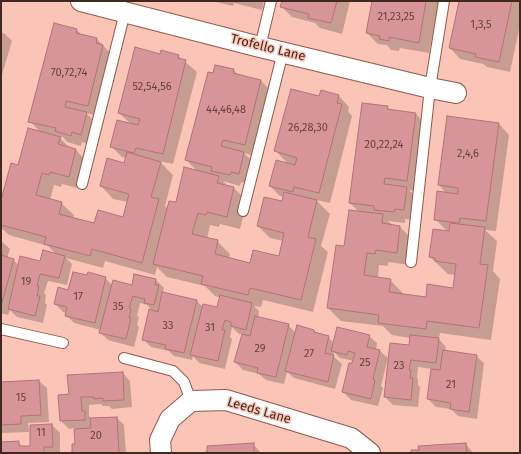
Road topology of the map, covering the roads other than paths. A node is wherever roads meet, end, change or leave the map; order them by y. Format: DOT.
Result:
graph roads {
  1 [pos="81,1"];
  2 [pos="270,1"];
  3 [pos="444,1"];
  4 [pos="104,4"];
  5 [pos="125,12"];
  6 [pos="260,47"];
  7 [pos="283,52"];
  8 [pos="430,88"];
  9 [pos="456,93"];
  10 [pos="82,184"];
  11 [pos="243,211"];
  12 [pos="411,262"];
  13 [pos="1,329"];
  14 [pos="63,343"];
  15 [pos="124,358"];
  16 [pos="191,401"];
  17 [pos="160,446"];
  18 [pos="370,453"];
  1 -- 4 [label="street, Trofello Lane"];
  2 -- 6 [label="lane"];
  3 -- 8 [label="lane"];
  4 -- 5 [label="street, Trofello Lane"];
  5 -- 6 [label="street, Trofello Lane"];
  5 -- 10 [label="lane"];
  6 -- 7 [label="street, Trofello Lane"];
  7 -- 8 [label="street, Trofello Lane"];
  7 -- 11 [label="lane"];
  8 -- 9 [label="street, Trofello Lane"];
  8 -- 12 [label="lane"];
  13 -- 14 [label="lane"];
  15 -- 16 [label="lane"];
  16 -- 17 [label="street"];
  16 -- 18 [label="street, Leeds Lane"];
}
